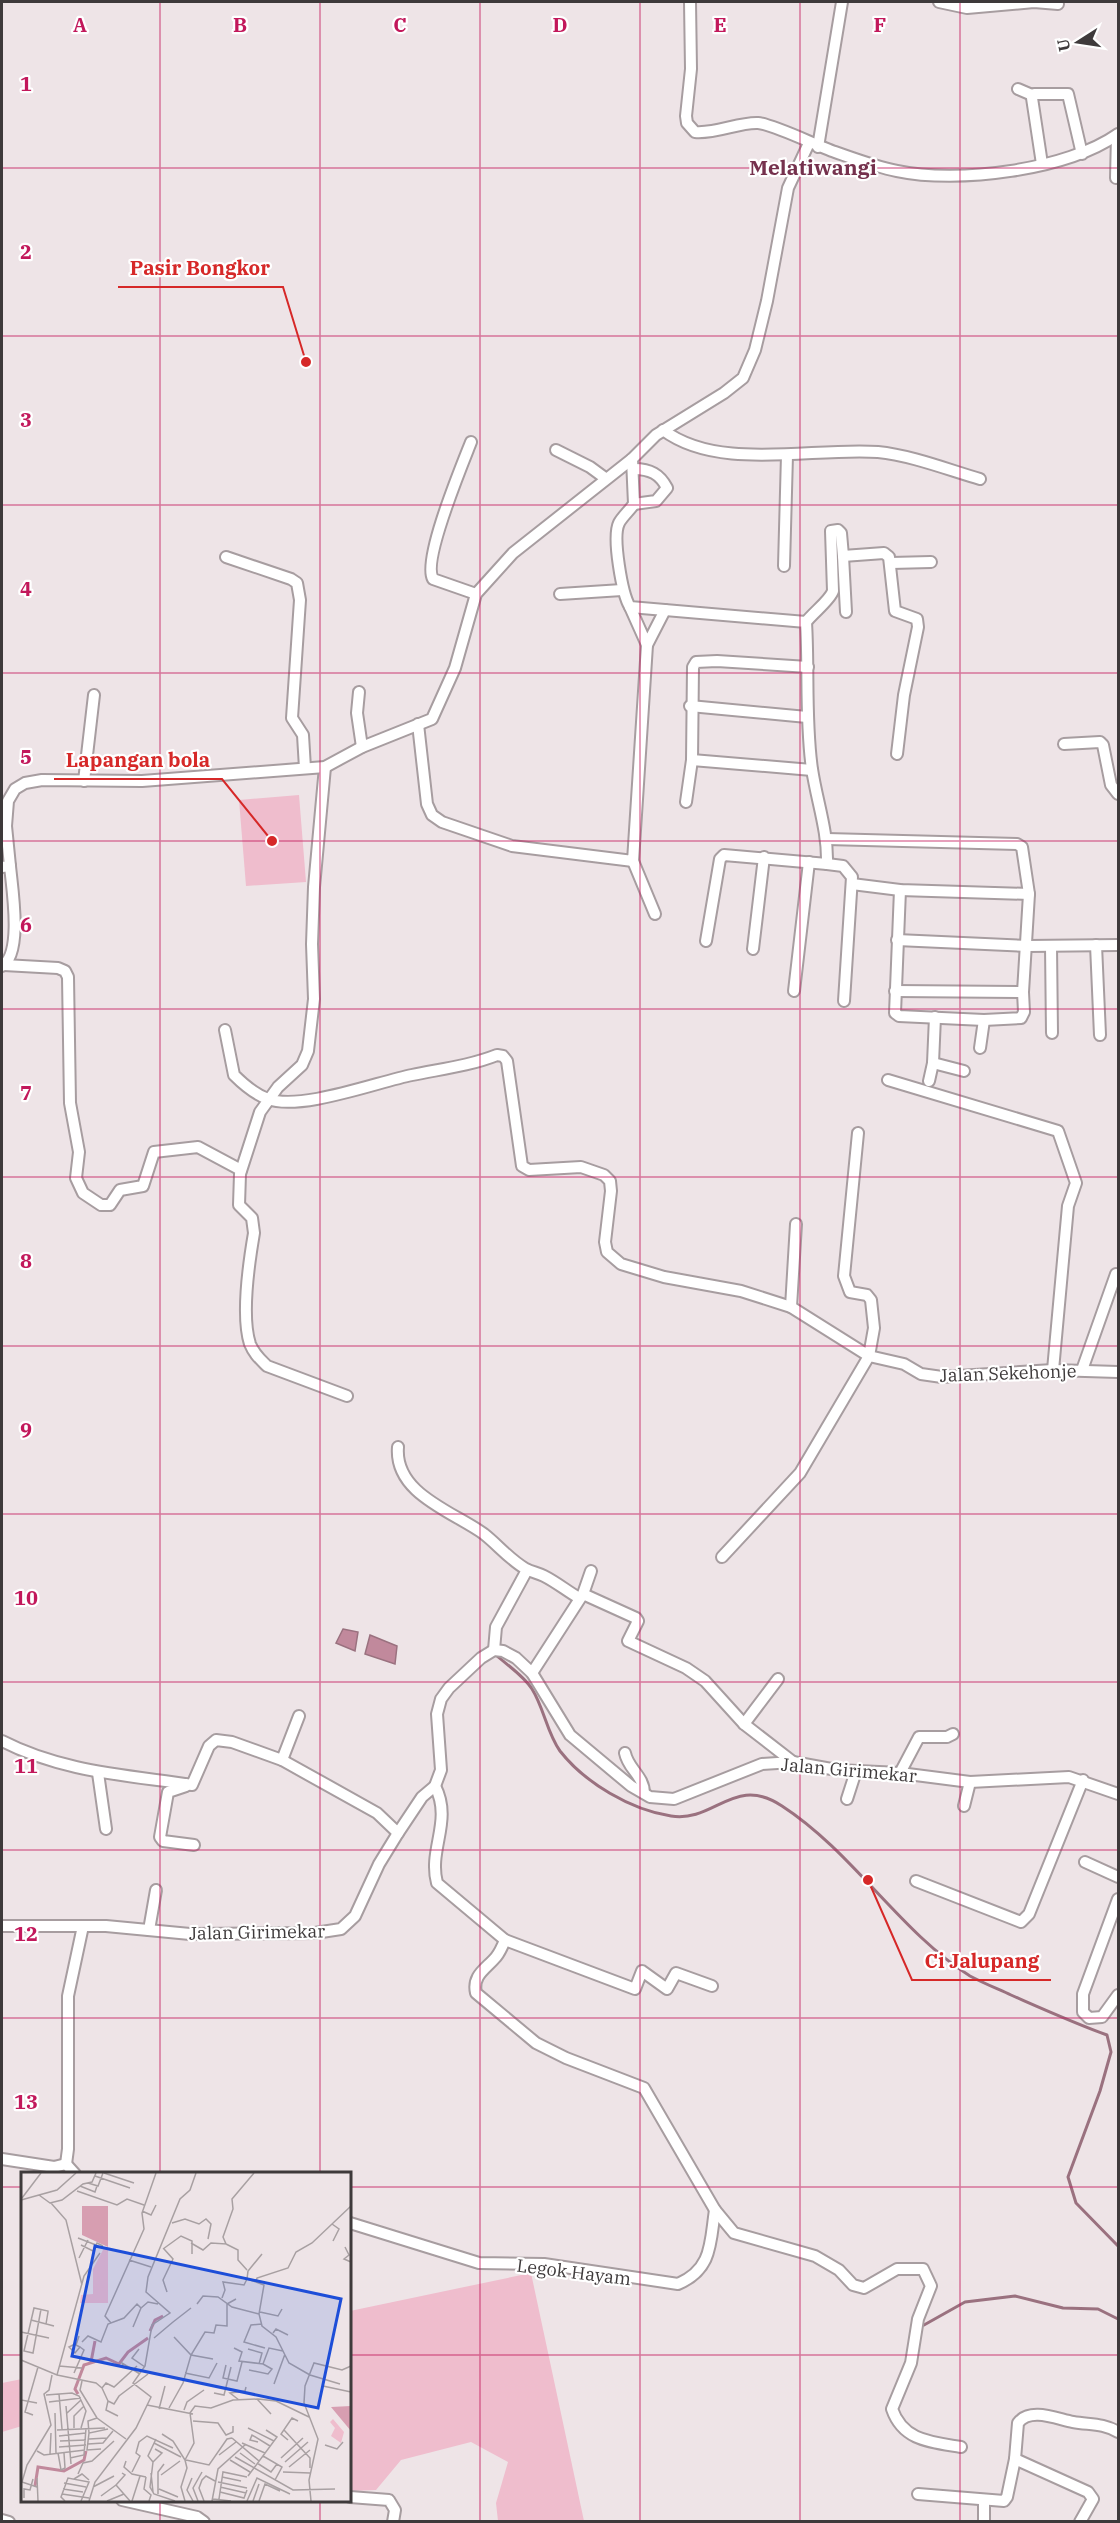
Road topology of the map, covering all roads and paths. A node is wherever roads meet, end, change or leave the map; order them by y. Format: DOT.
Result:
graph roads {
  1 [pos="690,2"];
  2 [pos="842,2"];
  3 [pos="939,2"];
  4 [pos="1058,4"];
  5 [pos="1018,89"];
  6 [pos="1032,95"];
  7 [pos="1118,134"];
  8 [pos="813,145"];
  9 [pos="1082,154"];
  10 [pos="1042,164"];
  11 [pos="1116,177"];
  12 [pos="663,430"];
  13 [pos="471,442"];
  14 [pos="556,450"];
  15 [pos="787,455"];
  16 [pos="633,464"];
  17 [pos="604,478"];
  18 [pos="980,479"];
  19 [pos="634,504"];
  20 [pos="843,556"];
  21 [pos="226,557"];
  22 [pos="891,562"];
  23 [pos="931,562"];
  24 [pos="784,566"];
  25 [pos="622,590"];
  26 [pos="476,594"];
  27 [pos="560,594"];
  28 [pos="630,607"];
  29 [pos="665,610"];
  30 [pos="846,612"];
  31 [pos="806,622"];
  32 [pos="647,645"];
  33 [pos="808,667"];
  34 [pos="359,692"];
  35 [pos="94,695"];
  36 [pos="690,706"];
  37 [pos="807,717"];
  38 [pos="418,724"];
  39 [pos="1064,744"];
  40 [pos="362,747"];
  41 [pos="897,754"];
  42 [pos="692,760"];
  43 [pos="304,768"];
  44 [pos="325,768"];
  45 [pos="812,770"];
  46 [pos="84,781"];
  47 [pos="1119,794"];
  48 [pos="686,802"];
  49 [pos="827,839"];
  50 [pos="764,857"];
  51 [pos="633,861"];
  52 [pos="809,862"];
  53 [pos="827,864"];
  54 [pos="6,866"];
  55 [pos="852,884"];
  56 [pos="900,890"];
  57 [pos="1029,894"];
  58 [pos="655,914"];
  59 [pos="897,940"];
  60 [pos="706,941"];
  61 [pos="1096,945"];
  62 [pos="1119,945"];
  63 [pos="1028,946"];
  64 [pos="1051,946"];
  65 [pos="753,949"];
  66 [pos="3,966"];
  67 [pos="794,991"];
  68 [pos="895,991"];
  69 [pos="1023,992"];
  70 [pos="844,1000"];
  71 [pos="935,1017"];
  72 [pos="984,1020"];
  73 [pos="225,1030"];
  74 [pos="1052,1033"];
  75 [pos="1100,1035"];
  76 [pos="980,1048"];
  77 [pos="933,1063"];
  78 [pos="964,1071"];
  79 [pos="888,1080"];
  80 [pos="929,1081"];
  81 [pos="268,1099"];
  82 [pos="858,1133"];
  83 [pos="241,1170"];
  84 [pos="796,1224"];
  85 [pos="1116,1274"];
  86 [pos="790,1307"];
  87 [pos="867,1355"];
  88 [pos="1053,1370"];
  89 [pos="1082,1370"];
  90 [pos="1119,1372"];
  91 [pos="347,1396"];
  92 [pos="398,1447"];
  93 [pos="722,1557"];
  94 [pos="527,1570"];
  95 [pos="591,1571"];
  96 [pos="581,1596"];
  97 [pos="494,1650"];
  98 [pos="532,1673"];
  99 [pos="778,1679"];
  100 [pos="299,1716"];
  101 [pos="744,1724"];
  102 [pos="953,1734"];
  103 [pos="2,1741"];
  104 [pos="625,1753"];
  105 [pos="282,1760"];
  106 [pos="793,1762"];
  107 [pos="856,1771"];
  108 [pos="98,1773"];
  109 [pos="900,1773"];
  110 [pos="1083,1780"];
  111 [pos="970,1782"];
  112 [pos="192,1785"];
  113 [pos="435,1786"];
  114 [pos="644,1793"];
  115 [pos="1119,1794"];
  116 [pos="847,1799"];
  117 [pos="964,1806"];
  118 [pos="106,1829"];
  119 [pos="398,1833"];
  120 [pos="194,1845"];
  121 [pos="1085,1862"];
  122 [pos="1119,1877"];
  123 [pos="916,1881"];
  124 [pos="156,1890"];
  125 [pos="1119,1899"];
  126 [pos="2,1926"];
  127 [pos="83,1926"];
  128 [pos="149,1930"];
  129 [pos="505,1940"];
  130 [pos="712,1986"];
  131 [pos="1119,1995"];
  132 [pos="2,2159"];
  133 [pos="66,2164"];
  134 [pos="73,2172"];
  135 [pos="715,2210"];
  136 [pos="351,2223"];
  137 [pos="1119,2432"];
  138 [pos="961,2447"];
  139 [pos="1015,2459"];
  140 [pos="918,2494"];
  141 [pos="351,2497"];
  142 [pos="984,2500"];
  143 [pos="131,2502"];
  144 [pos="2,2520"];
  145 [pos="9,2522"];
  146 [pos="204,2522"];
  147 [pos="393,2522"];
  148 [pos="984,2522"];
  149 [pos="1080,2522"];
  1 -- 8 [label="street"];
  2 -- 8 [label="street"];
  3 -- 4 [label="street"];
  5 -- 6 [label="street"];
  6 -- 9 [label="street"];
  6 -- 10 [label="street"];
  7 -- 9 [label="street"];
  7 -- 11 [label="street"];
  8 -- 10 [label="street"];
  8 -- 12 [label="street"];
  9 -- 10 [label="street"];
  12 -- 15 [label="street"];
  12 -- 16 [label="street"];
  13 -- 26 [label="street"];
  14 -- 17 [label="street"];
  15 -- 18 [label="street"];
  15 -- 24 [label="street"];
  16 -- 17 [label="street"];
  16 -- 19 [label="street"];
  16 -- 19 [label="street"];
  17 -- 26 [label="street"];
  19 -- 25 [label="street"];
  20 -- 22 [label="street"];
  20 -- 30 [label="street"];
  20 -- 31 [label="street"];
  21 -- 43 [label="street"];
  22 -- 23 [label="street"];
  22 -- 41 [label="street"];
  25 -- 27 [label="street"];
  25 -- 28 [label="street"];
  26 -- 38 [label="street"];
  28 -- 29 [label="street"];
  28 -- 32 [label="street"];
  29 -- 31 [label="street"];
  29 -- 32 [label="street"];
  31 -- 33 [label="street"];
  32 -- 51 [label="street"];
  33 -- 36 [label="street"];
  33 -- 37 [label="street"];
  34 -- 40 [label="street"];
  35 -- 46 [label="street"];
  36 -- 37 [label="street"];
  36 -- 42 [label="street"];
  37 -- 45 [label="street"];
  38 -- 40 [label="street"];
  38 -- 51 [label="street"];
  39 -- 47 [label="street"];
  40 -- 44 [label="street"];
  42 -- 45 [label="street"];
  42 -- 48 [label="street"];
  43 -- 44 [label="street"];
  43 -- 46 [label="street"];
  44 -- 81 [label="street"];
  45 -- 49 [label="street"];
  46 -- 54 [label="street"];
  49 -- 53 [label="street"];
  49 -- 57 [label="street"];
  50 -- 52 [label="street"];
  50 -- 60 [label="street"];
  50 -- 65 [label="street"];
  51 -- 58 [label="street"];
  52 -- 53 [label="street"];
  52 -- 67 [label="street"];
  53 -- 55 [label="street"];
  54 -- 66 [label="street"];
  55 -- 56 [label="street"];
  55 -- 70 [label="street"];
  56 -- 57 [label="street"];
  56 -- 59 [label="street"];
  57 -- 63 [label="street"];
  59 -- 63 [label="street"];
  59 -- 68 [label="street"];
  61 -- 62 [label="street"];
  61 -- 64 [label="street"];
  61 -- 75 [label="street"];
  63 -- 64 [label="street"];
  63 -- 69 [label="street"];
  64 -- 74 [label="street"];
  66 -- 83 [label="street"];
  68 -- 69 [label="street"];
  68 -- 71 [label="street"];
  69 -- 72 [label="street"];
  71 -- 72 [label="street"];
  71 -- 77 [label="street"];
  72 -- 76 [label="street"];
  73 -- 81 [label="street"];
  77 -- 78 [label="street"];
  77 -- 80 [label="street"];
  79 -- 88 [label="street"];
  81 -- 83 [label="street"];
  81 -- 86 [label="street, Jalan Sekehonje"];
  82 -- 87 [label="street"];
  83 -- 91 [label="street"];
  84 -- 86 [label="street"];
  85 -- 89 [label="street"];
  86 -- 87 [label="street, Jalan Sekehonje"];
  87 -- 88 [label="street, Jalan Sekehonje"];
  87 -- 93 [label="street"];
  88 -- 89 [label="street, Jalan Sekehonje"];
  89 -- 90 [label="street, Jalan Sekehonje"];
  92 -- 94 [label="street"];
  94 -- 96 [label="street"];
  94 -- 97 [label="street"];
  95 -- 96 [label="street"];
  96 -- 98 [label="street"];
  96 -- 101 [label="street"];
  97 -- 98 [label="street, Jalan Girimekar"];
  97 -- 113 [label="street"];
  98 -- 114 [label="street, Jalan Girimekar"];
  99 -- 101 [label="street"];
  100 -- 105 [label="street"];
  101 -- 106 [label="street"];
  102 -- 109 [label="street"];
  103 -- 108 [label="street"];
  104 -- 114 [label="street"];
  105 -- 112 [label="street"];
  105 -- 119 [label="street"];
  106 -- 107 [label="street, Jalan Girimekar"];
  106 -- 114 [label="street, Jalan Girimekar"];
  107 -- 109 [label="street, Jalan Girimekar"];
  107 -- 116 [label="street"];
  108 -- 112 [label="street"];
  108 -- 118 [label="street"];
  109 -- 111 [label="street, Jalan Girimekar"];
  110 -- 111 [label="street, Jalan Girimekar"];
  110 -- 115 [label="street, Jalan Girimekar"];
  110 -- 123 [label="street"];
  111 -- 117 [label="street"];
  112 -- 120 [label="street"];
  113 -- 119 [label="street, Jalan Girimekar"];
  113 -- 129 [label="street"];
  119 -- 128 [label="street, Jalan Girimekar"];
  121 -- 122 [label="street"];
  124 -- 128 [label="street"];
  125 -- 131 [label="street"];
  126 -- 127 [label="street, Jalan Girimekar"];
  127 -- 128 [label="street, Jalan Girimekar"];
  127 -- 133 [label="street"];
  129 -- 130 [label="street"];
  129 -- 135 [label="street"];
  132 -- 133 [label="street"];
  133 -- 134 [label="street"];
  135 -- 136 [label="street, Legok Hayam"];
  135 -- 138 [label="street"];
  137 -- 139 [label="street"];
  139 -- 142 [label="street"];
  139 -- 149 [label="street"];
  140 -- 142 [label="street"];
  141 -- 147 [label="street"];
  142 -- 148 [label="street"];
  143 -- 146 [label="street"];
  144 -- 145 [label="street"];
}
